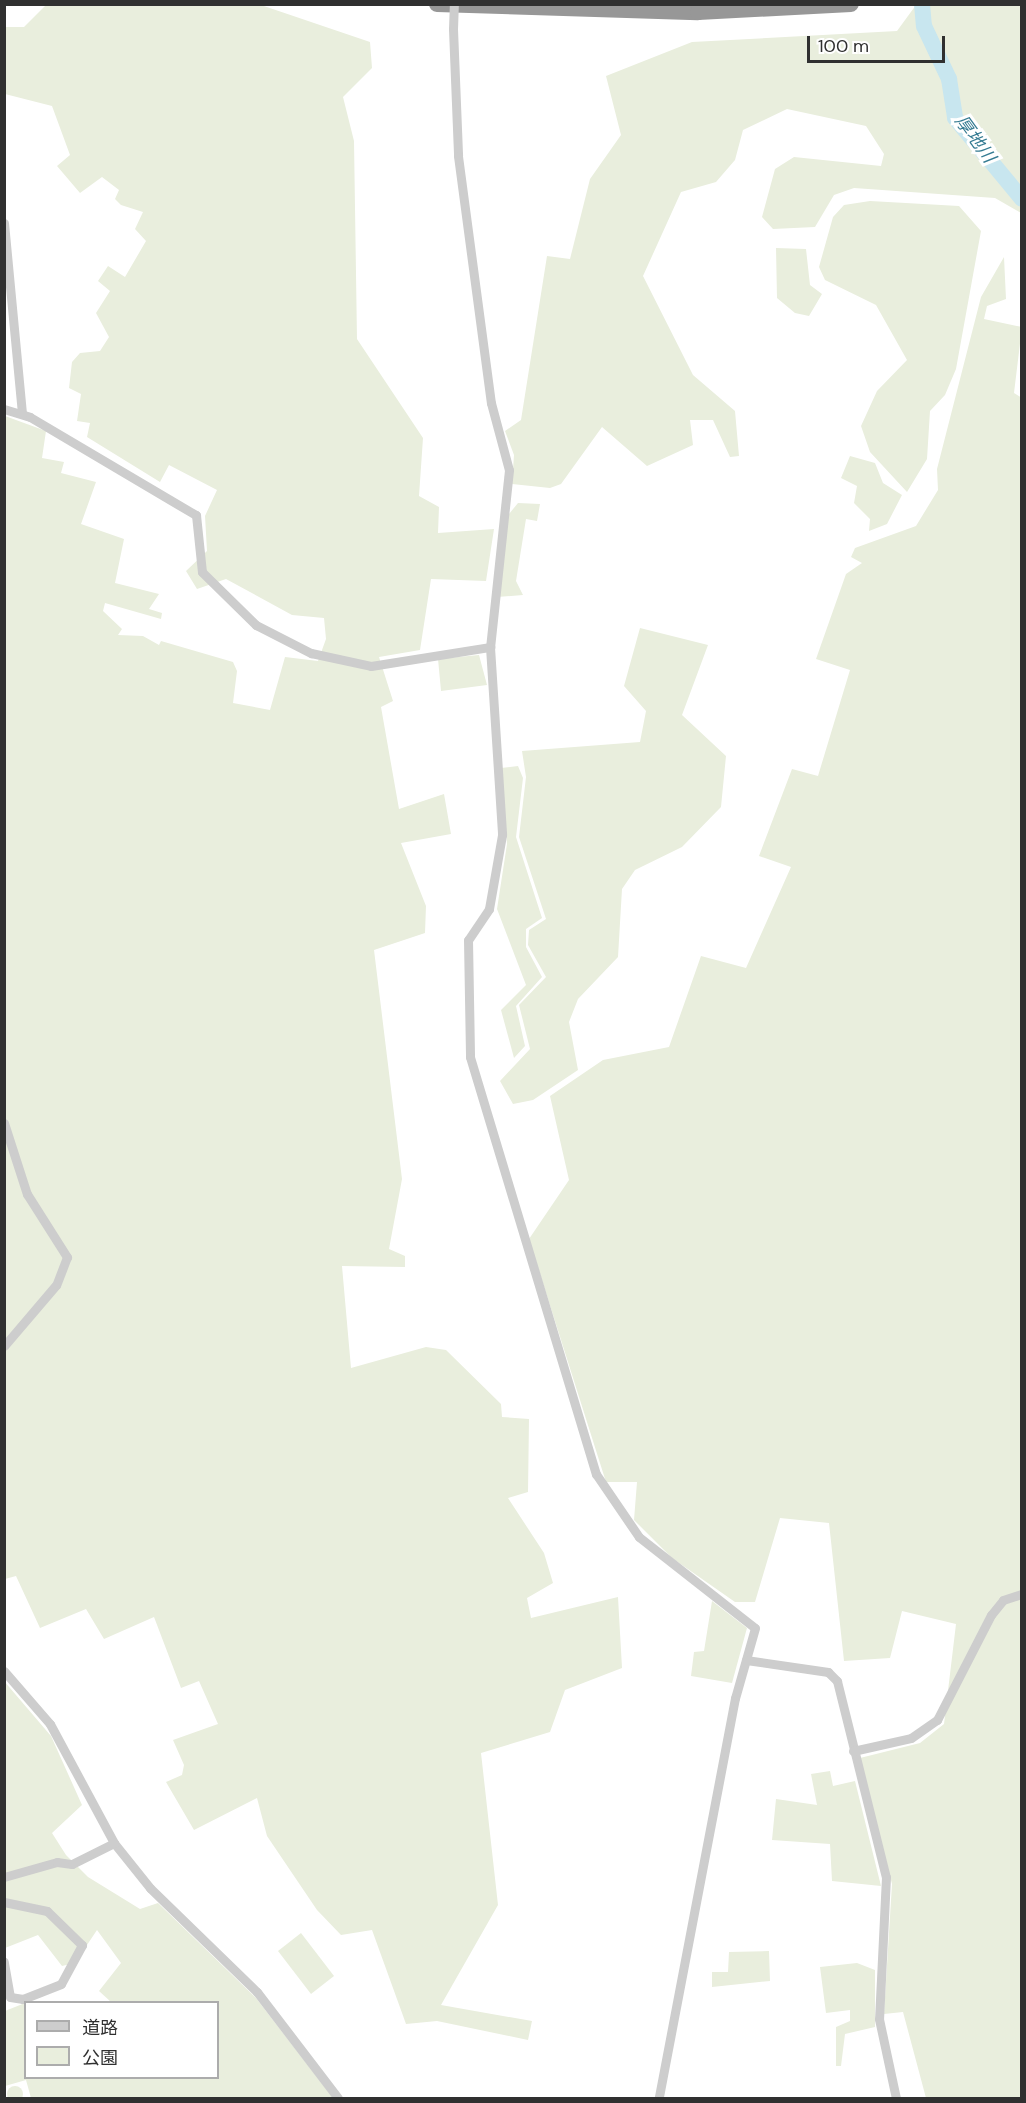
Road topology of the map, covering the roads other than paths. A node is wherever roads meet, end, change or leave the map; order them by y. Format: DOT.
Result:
graph roads {
  1 [pos="437,4"];
  2 [pos="454,4"];
  3 [pos="851,4"];
  4 [pos="4,223"];
  5 [pos="4,409"];
  6 [pos="21,412"];
  7 [pos="490,647"];
  8 [pos="4,1123"];
  9 [pos="4,1346"];
  10 [pos="1022,1594"];
  11 [pos="746,1660"];
  12 [pos="4,1671"];
  13 [pos="853,1751"];
  14 [pos="114,1843"];
  15 [pos="4,1877"];
  16 [pos="4,1902"];
  17 [pos="4,1962"];
  18 [pos="338,2098"];
  19 [pos="659,2098"];
  20 [pos="896,2098"];
  1 -- 3 [label="highway"];
  2 -- 7 [label="street, bridge"];
  4 -- 6 [label="street"];
  5 -- 6 [label="street"];
  6 -- 7 [label="street"];
  7 -- 11 [label="street"];
  8 -- 9 [label="street"];
  10 -- 13 [label="street"];
  11 -- 13 [label="street"];
  11 -- 19 [label="street"];
  12 -- 14 [label="street"];
  13 -- 20 [label="street"];
  14 -- 15 [label="street"];
  14 -- 18 [label="street"];
  16 -- 17 [label="street"];
}
